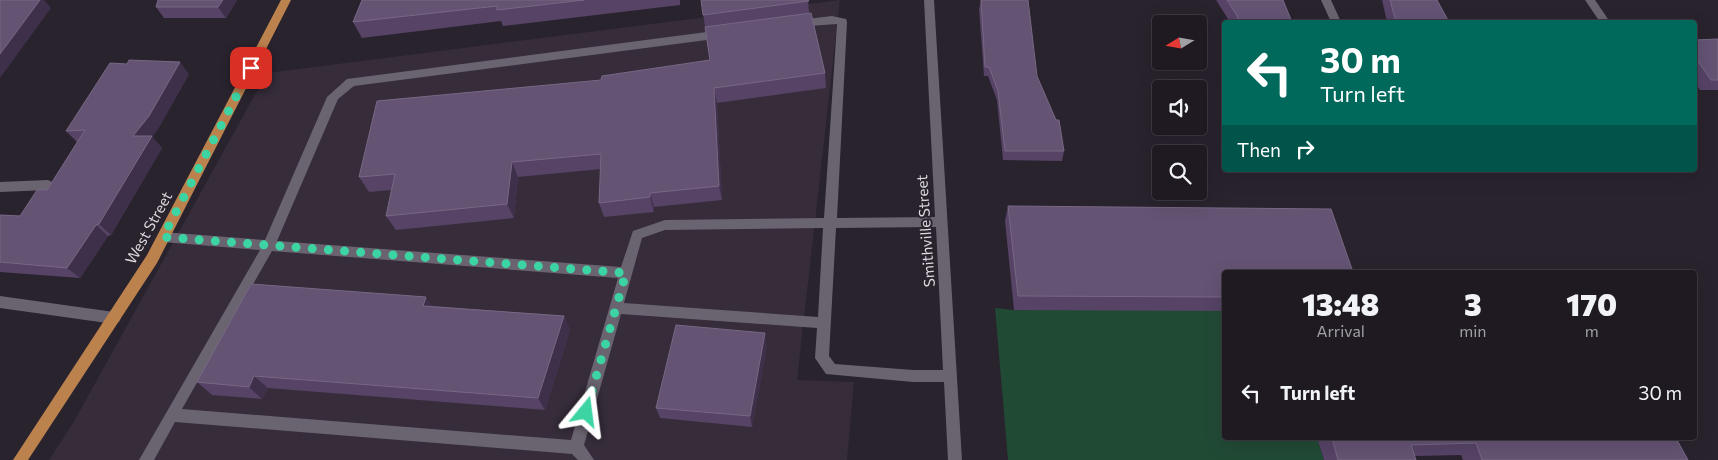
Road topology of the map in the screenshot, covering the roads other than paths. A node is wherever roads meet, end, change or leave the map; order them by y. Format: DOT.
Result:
graph roads {
  1 [pos="286,0"];
  2 [pos="929,0"];
  3 [pos="1326,0"];
  4 [pos="1590,0"];
  5 [pos="1335,20"];
  6 [pos="1604,20"];
  7 [pos="782,26"];
  8 [pos="734,32"];
  9 [pos="48,185"];
  10 [pos="0,186"];
  11 [pos="941,222"];
  12 [pos="831,224"];
  13 [pos="163,237"];
  14 [pos="269,245"];
  15 [pos="626,273"];
  16 [pos="0,302"];
  17 [pos="616,308"];
  18 [pos="114,318"];
  19 [pos="824,323"];
  20 [pos="951,376"];
  21 [pos="171,415"];
  22 [pos="576,447"];
  23 [pos="20,460"];
  24 [pos="146,460"];
  25 [pos="587,460"];
  26 [pos="956,460"];
  1 -- 13 [label="main road, West Street"];
  2 -- 11 [label="street, Smithville Street"];
  3 -- 5 [label="street"];
  4 -- 6 [label="street"];
  7 -- 12 [label="street"];
  8 -- 14 [label="street"];
  9 -- 10 [label="street"];
  11 -- 12 [label="street"];
  11 -- 20 [label="street, Smithville Street"];
  12 -- 15 [label="street"];
  12 -- 19 [label="street"];
  13 -- 14 [label="street"];
  13 -- 18 [label="main road, West Street"];
  14 -- 15 [label="street"];
  14 -- 21 [label="street"];
  15 -- 17 [label="street"];
  16 -- 18 [label="street"];
  17 -- 19 [label="street"];
  17 -- 22 [label="street"];
  18 -- 23 [label="main road, West Street"];
  19 -- 20 [label="street"];
  20 -- 26 [label="street, Smithville Street"];
  21 -- 22 [label="street"];
  21 -- 24 [label="street"];
  22 -- 25 [label="street"];
}
